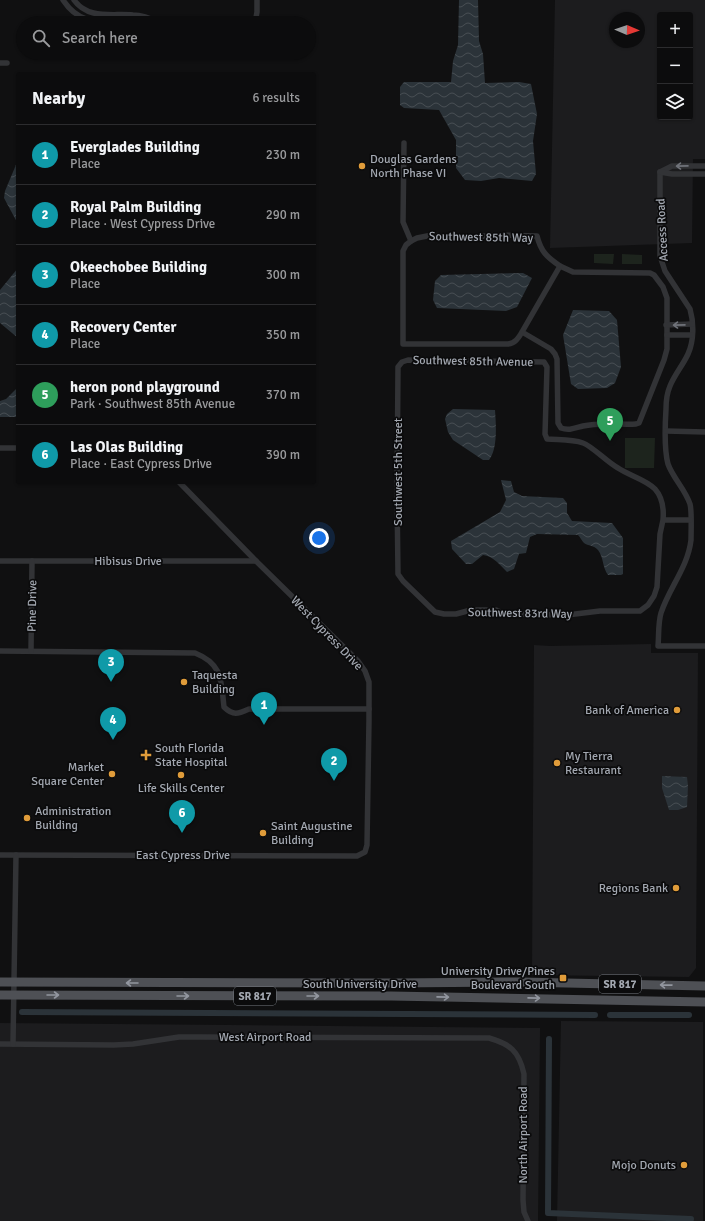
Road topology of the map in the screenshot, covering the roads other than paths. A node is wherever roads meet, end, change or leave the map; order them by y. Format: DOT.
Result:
graph roads {
  1 [pos="64,0"];
  2 [pos="74,0"];
  3 [pos="257,0"];
  4 [pos="90,12"];
  5 [pos="80,16"];
  6 [pos="88,16"];
  7 [pos="140,16"];
  8 [pos="256,16"];
  9 [pos="0,63"];
  10 [pos="7,63"];
  11 [pos="404,143"];
  12 [pos="705,166"];
  13 [pos="660,172"];
  14 [pos="705,174"];
  15 [pos="411,241"];
  16 [pos="560,266"];
  17 [pos="692,324"];
  18 [pos="666,325"];
  19 [pos="522,332"];
  20 [pos="667,335"];
  21 [pos="692,335"];
  22 [pos="402,362"];
  23 [pos="666,431"];
  24 [pos="705,432"];
  25 [pos="0,448"];
  26 [pos="16,448"];
  27 [pos="181,484"];
  28 [pos="663,520"];
  29 [pos="690,520"];
  30 [pos="0,561"];
  31 [pos="32,561"];
  32 [pos="256,561"];
  33 [pos="403,581"];
  34 [pos="705,646"];
  35 [pos="0,651"];
  36 [pos="31,652"];
  37 [pos="369,709"];
  38 [pos="365,852"];
  39 [pos="0,855"];
  40 [pos="16,855"];
  41 [pos="0,982"];
  42 [pos="14,982"];
  43 [pos="705,986"];
  44 [pos="0,995"];
  45 [pos="14,995"];
  46 [pos="705,1002"];
  47 [pos="0,1044"];
  48 [pos="13,1044"];
  49 [pos="514,1051"];
  50 [pos="528,1221"];
  1 -- 5 [label="street"];
  2 -- 4 [label="street"];
  3 -- 8 [label="street"];
  4 -- 6 [label="street"];
  4 -- 7 [label="street"];
  9 -- 10 [label="street"];
  11 -- 15 [label="street"];
  12 -- 13 [label="street, one-way"];
  13 -- 14 [label="street"];
  13 -- 17 [label="street, Access Road"];
  15 -- 16 [label="street, Southwest 85th Way"];
  15 -- 19 [label="street"];
  16 -- 18 [label="street"];
  16 -- 19 [label="street"];
  17 -- 18 [label="street, one-way"];
  17 -- 21 [label="street, Access Road"];
  18 -- 20 [label="street"];
  19 -- 20 [label="street, Southwest 85th Avenue"];
  20 -- 21 [label="street"];
  21 -- 23 [label="street, Access Road"];
  22 -- 28 [label="street, Southwest 85th Avenue"];
  22 -- 33 [label="street, Southwest 5th Street"];
  23 -- 24 [label="street"];
  23 -- 29 [label="street, Access Road"];
  25 -- 26 [label="street"];
  27 -- 32 [label="street, West Cypress Drive"];
  28 -- 29 [label="street"];
  28 -- 33 [label="street, Southwest 83rd Way"];
  29 -- 34 [label="street, Access Road"];
  30 -- 31 [label="street, Hibisus Drive"];
  31 -- 32 [label="street, Hibisus Drive"];
  31 -- 36 [label="street, Pine Drive"];
  32 -- 37 [label="street, West Cypress Drive"];
  35 -- 36 [label="street"];
  36 -- 37 [label="street"];
  37 -- 38 [label="street, West Cypress Drive"];
  38 -- 40 [label="street, East Cypress Drive"];
  39 -- 40 [label="street, East Cypress Drive"];
  40 -- 42 [label="street"];
  41 -- 42 [label="main road, South University Drive / SR 817"];
  43 -- 42 [label="main road, South University Drive / SR 817, one-way"];
  42 -- 45 [label="street"];
  44 -- 45 [label="main road, South University Drive / SR 817"];
  45 -- 46 [label="main road, South University Drive / SR 817, one-way"];
  45 -- 48 [label="street"];
  47 -- 48 [label="street, West Airport Road"];
  48 -- 49 [label="street, West Airport Road"];
  49 -- 50 [label="street, North Airport Road"];
}
